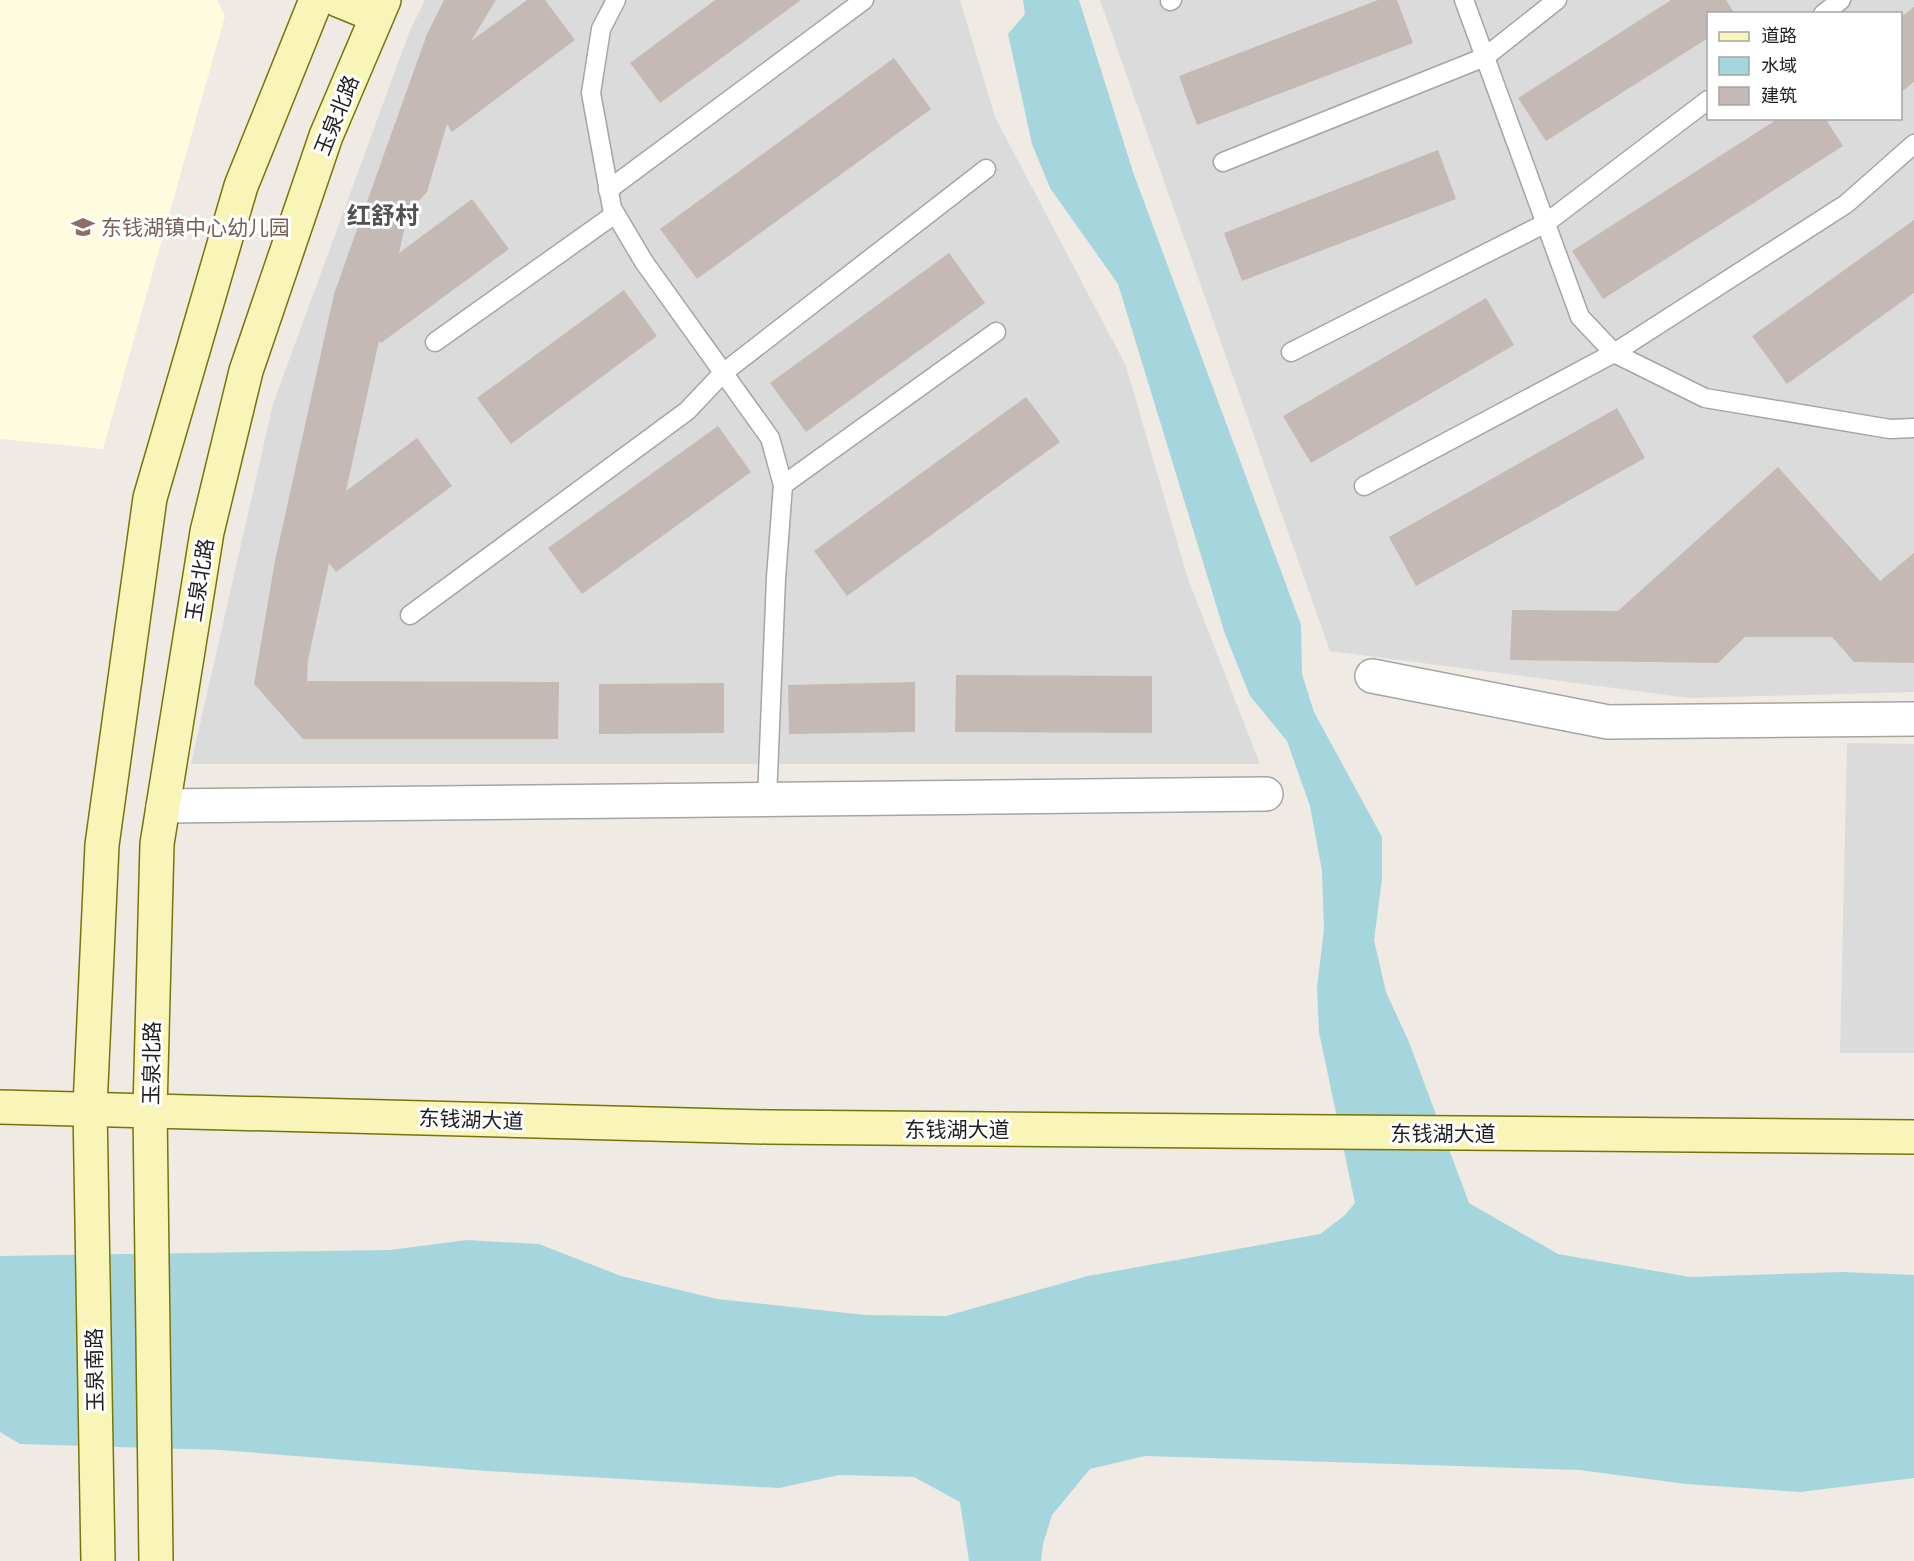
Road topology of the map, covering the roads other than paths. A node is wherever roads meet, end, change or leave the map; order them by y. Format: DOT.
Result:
graph roads {
  1 [pos="316,0"];
  2 [pos="338,0"];
  3 [pos="616,0"];
  4 [pos="864,0"];
  5 [pos="1464,0"];
  6 [pos="1557,0"];
  7 [pos="1841,0"];
  8 [pos="381,8"];
  9 [pos="1826,12"];
  10 [pos="1485,57"];
  11 [pos="1707,101"];
  12 [pos="1914,144"];
  13 [pos="1223,162"];
  14 [pos="986,169"];
  15 [pos="608,190"];
  16 [pos="615,214"];
  17 [pos="1546,223"];
  18 [pos="996,332"];
  19 [pos="435,342"];
  20 [pos="1291,352"];
  21 [pos="1614,353"];
  22 [pos="723,373"];
  23 [pos="1914,428"];
  24 [pos="783,486"];
  25 [pos="1364,486"];
  26 [pos="410,615"];
  27 [pos="1372,676"];
  28 [pos="1914,719"];
  29 [pos="1266,795"];
  30 [pos="767,800"];
  31 [pos="163,806"];
  32 [pos="0,1107"];
  33 [pos="90,1107"];
  34 [pos="150,1110"];
  35 [pos="1914,1137"];
  36 [pos="97,1550"];
  37 [pos="156,1561"];
  1 -- 33 [label="street"];
  2 -- 8 [label="street"];
  3 -- 15 [label="lane"];
  4 -- 15 [label="lane"];
  5 -- 10 [label="lane"];
  6 -- 10 [label="lane"];
  7 -- 9 [label="lane"];
  8 -- 31 [label="street, 玉泉北路"];
  10 -- 13 [label="lane"];
  10 -- 17 [label="lane"];
  11 -- 17 [label="lane"];
  12 -- 21 [label="lane"];
  14 -- 22 [label="lane"];
  15 -- 16 [label="lane"];
  16 -- 19 [label="lane"];
  16 -- 22 [label="lane"];
  17 -- 20 [label="lane"];
  17 -- 21 [label="lane"];
  18 -- 24 [label="lane"];
  21 -- 23 [label="lane"];
  21 -- 25 [label="lane"];
  22 -- 24 [label="lane"];
  22 -- 26 [label="lane"];
  24 -- 30 [label="lane"];
  27 -- 28 [label="street"];
  29 -- 30 [label="street"];
  30 -- 31 [label="street"];
  31 -- 34 [label="street, 玉泉北路"];
  32 -- 33 [label="street, 东钱湖大道"];
  33 -- 34 [label="street, 东钱湖大道"];
  33 -- 36 [label="street, 玉泉南路"];
  34 -- 35 [label="street, 东钱湖大道"];
  34 -- 37 [label="street, 玉泉北路"];
}
